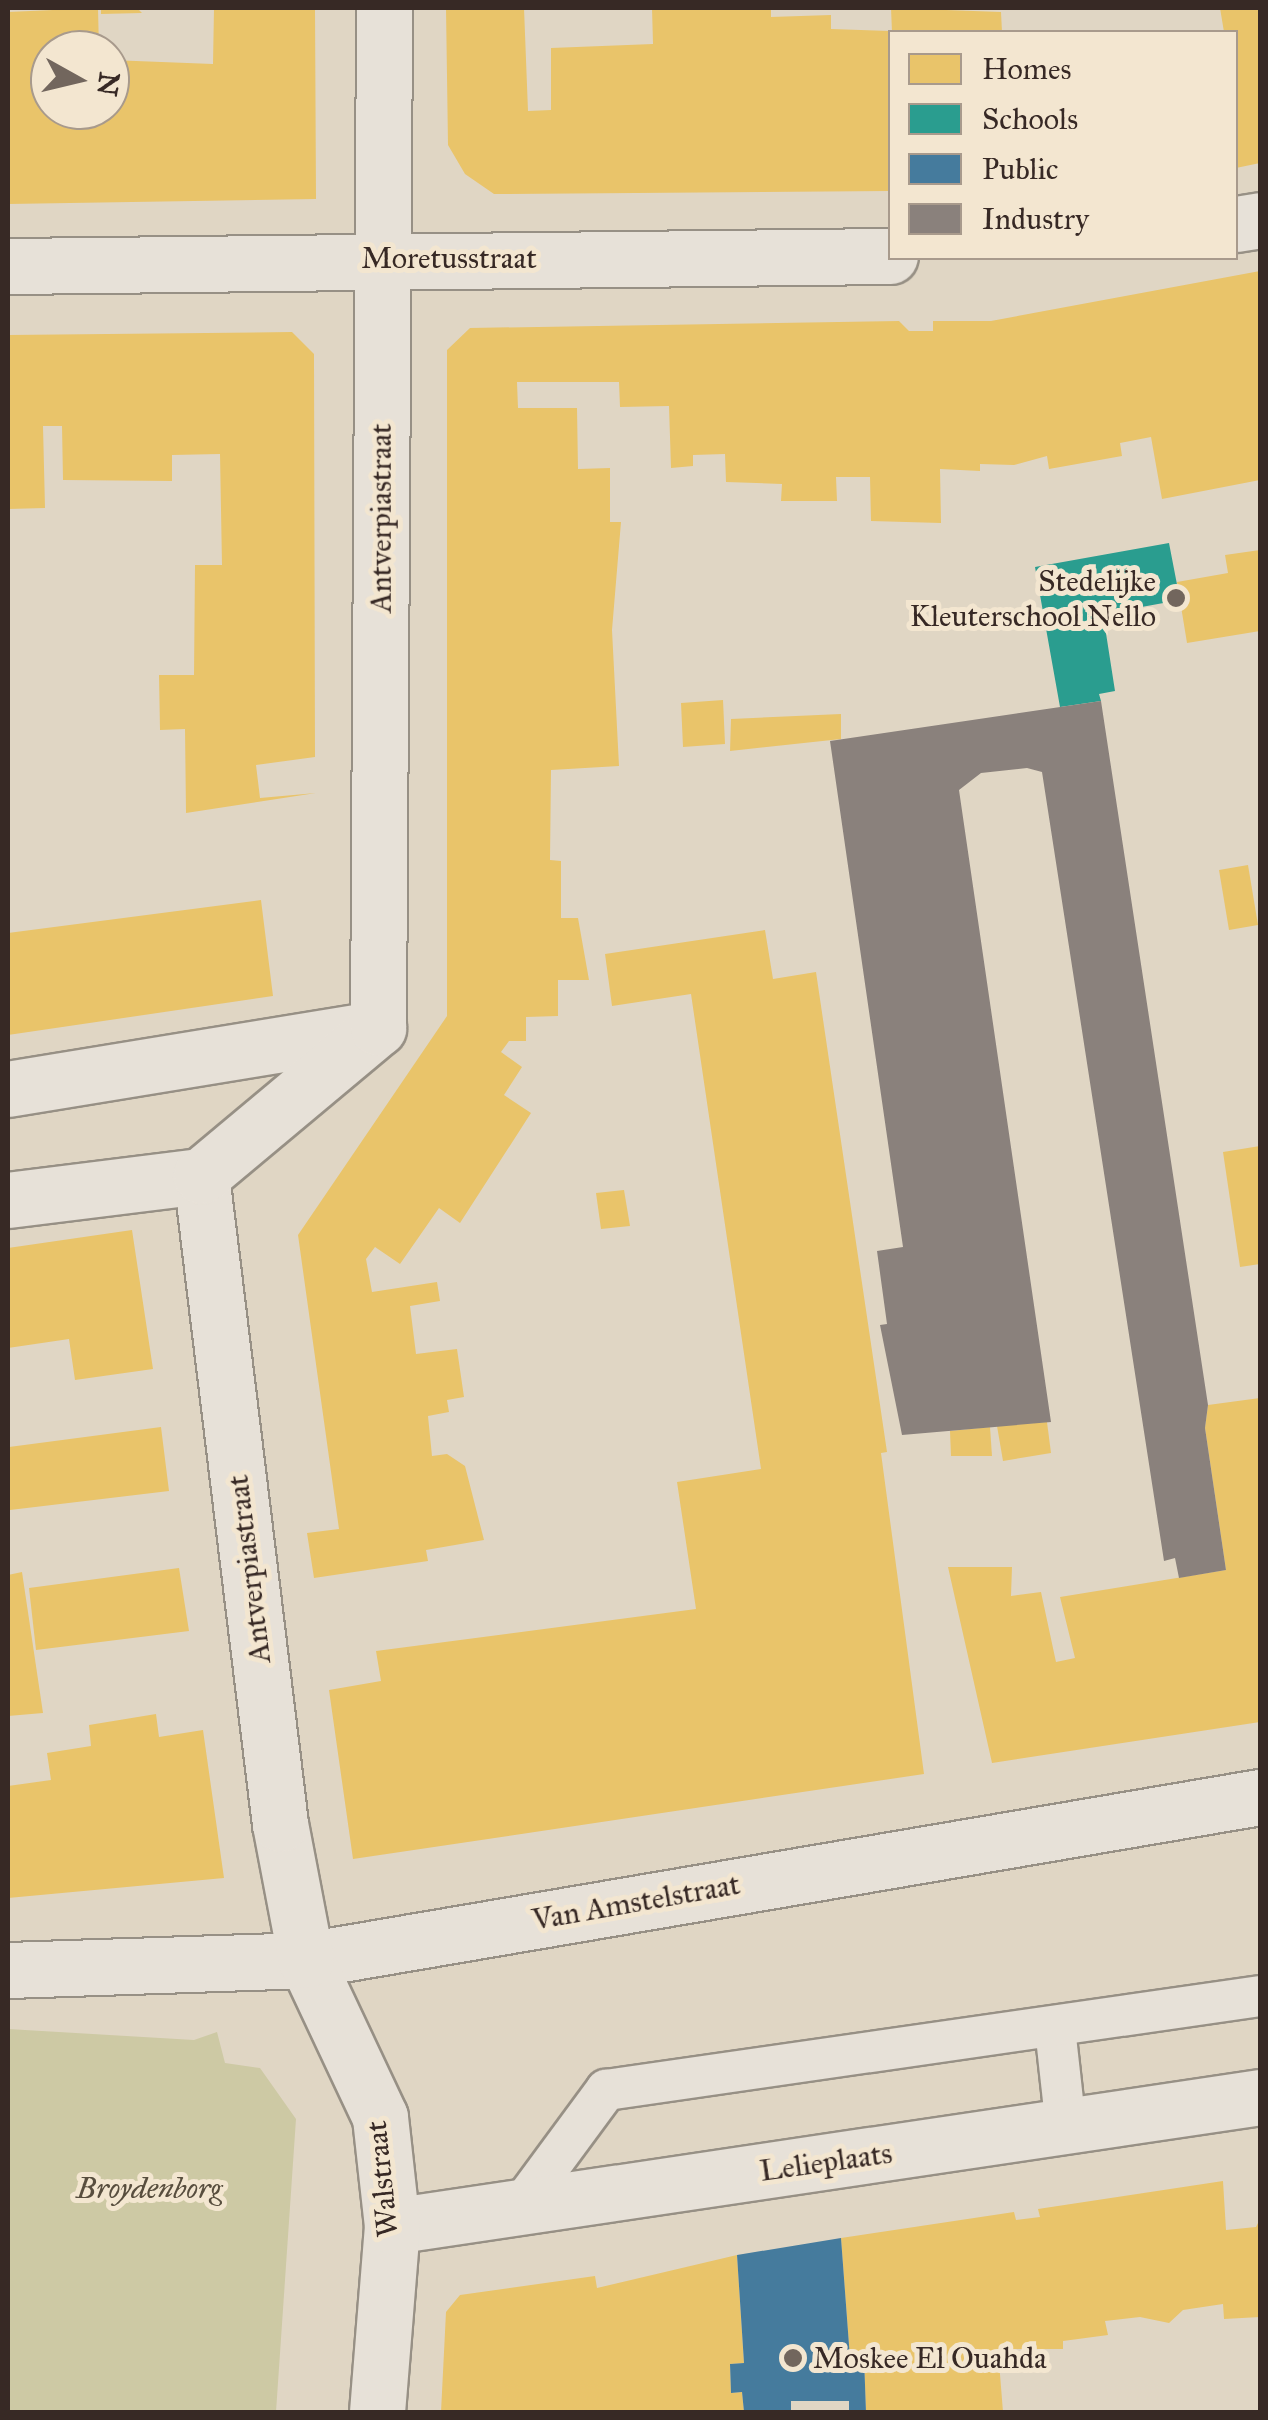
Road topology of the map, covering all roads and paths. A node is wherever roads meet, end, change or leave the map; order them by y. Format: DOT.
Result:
graph roads {
  1 [pos="384,8"];
  2 [pos="888,256"];
  3 [pos="383,258"];
  4 [pos="8,266"];
  5 [pos="378,1028"];
  6 [pos="8,1089"];
  7 [pos="201,1176"];
  8 [pos="8,1200"];
  9 [pos="1260,1797"];
  10 [pos="306,1960"];
  11 [pos="8,1970"];
  12 [pos="1260,1996"];
  13 [pos="1055,2028"];
  14 [pos="1260,2097"];
  15 [pos="1066,2128"];
  16 [pos="522,2204"];
  17 [pos="392,2226"];
  18 [pos="377,2412"];
  1 -- 3 [label="street, Antverpiastraat"];
  2 -- 3 [label="street, Moretusstraat"];
  3 -- 4 [label="street, Moretusstraat"];
  3 -- 5 [label="street, Antverpiastraat"];
  5 -- 6 [label="street"];
  5 -- 7 [label="street"];
  7 -- 8 [label="street"];
  7 -- 10 [label="street, Antverpiastraat"];
  9 -- 10 [label="street, Van Amstelstraat"];
  10 -- 11 [label="street, Van Amstelstraat"];
  10 -- 17 [label="street, Walstraat"];
  12 -- 13 [label="lane"];
  13 -- 15 [label="lane"];
  13 -- 16 [label="lane"];
  14 -- 15 [label="street, Lelieplaats"];
  15 -- 16 [label="street, Lelieplaats"];
  16 -- 17 [label="street, Lelieplaats"];
  17 -- 18 [label="street, Walstraat"];
}
